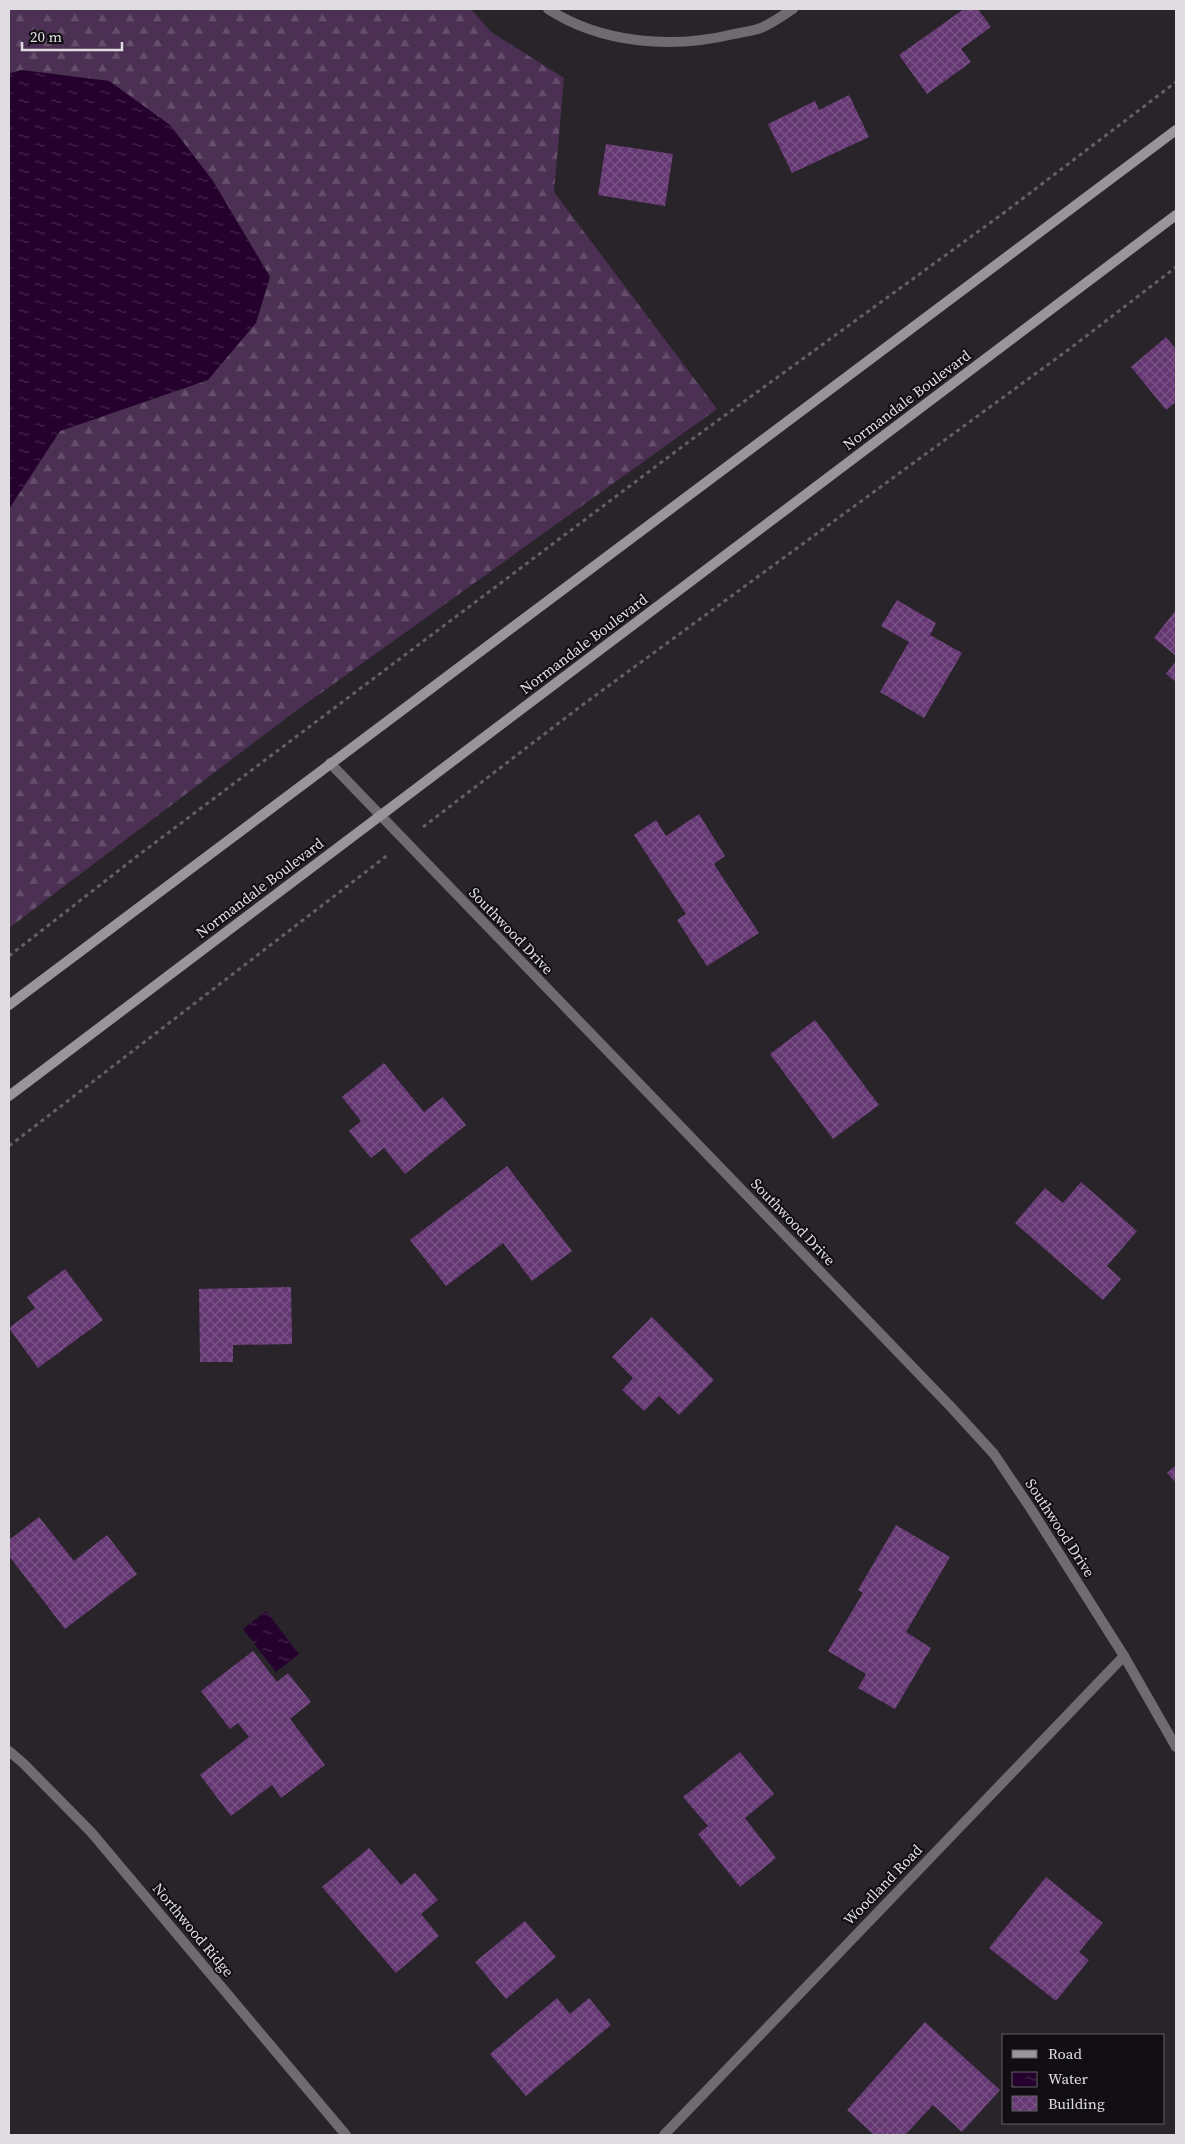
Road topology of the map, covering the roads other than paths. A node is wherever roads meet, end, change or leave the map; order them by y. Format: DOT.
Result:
graph roads {
  1 [pos="548,9"];
  2 [pos="793,9"];
  3 [pos="1176,130"];
  4 [pos="1176,215"];
  5 [pos="330,763"];
  6 [pos="380,816"];
  7 [pos="9,1005"];
  8 [pos="9,1096"];
  9 [pos="1124,1656"];
  10 [pos="1176,1746"];
  11 [pos="9,1751"];
  12 [pos="346,2135"];
  13 [pos="664,2135"];
  1 -- 2 [label="street"];
  3 -- 5 [label="main road"];
  4 -- 6 [label="main road, Normandale Boulevard"];
  5 -- 6 [label="street, Southwood Drive"];
  5 -- 7 [label="main road"];
  6 -- 8 [label="main road, Normandale Boulevard"];
  6 -- 9 [label="street, Southwood Drive"];
  9 -- 10 [label="street, Southwood Drive"];
  9 -- 13 [label="street, Woodland Road"];
  11 -- 12 [label="street, Northwood Ridge"];
}
